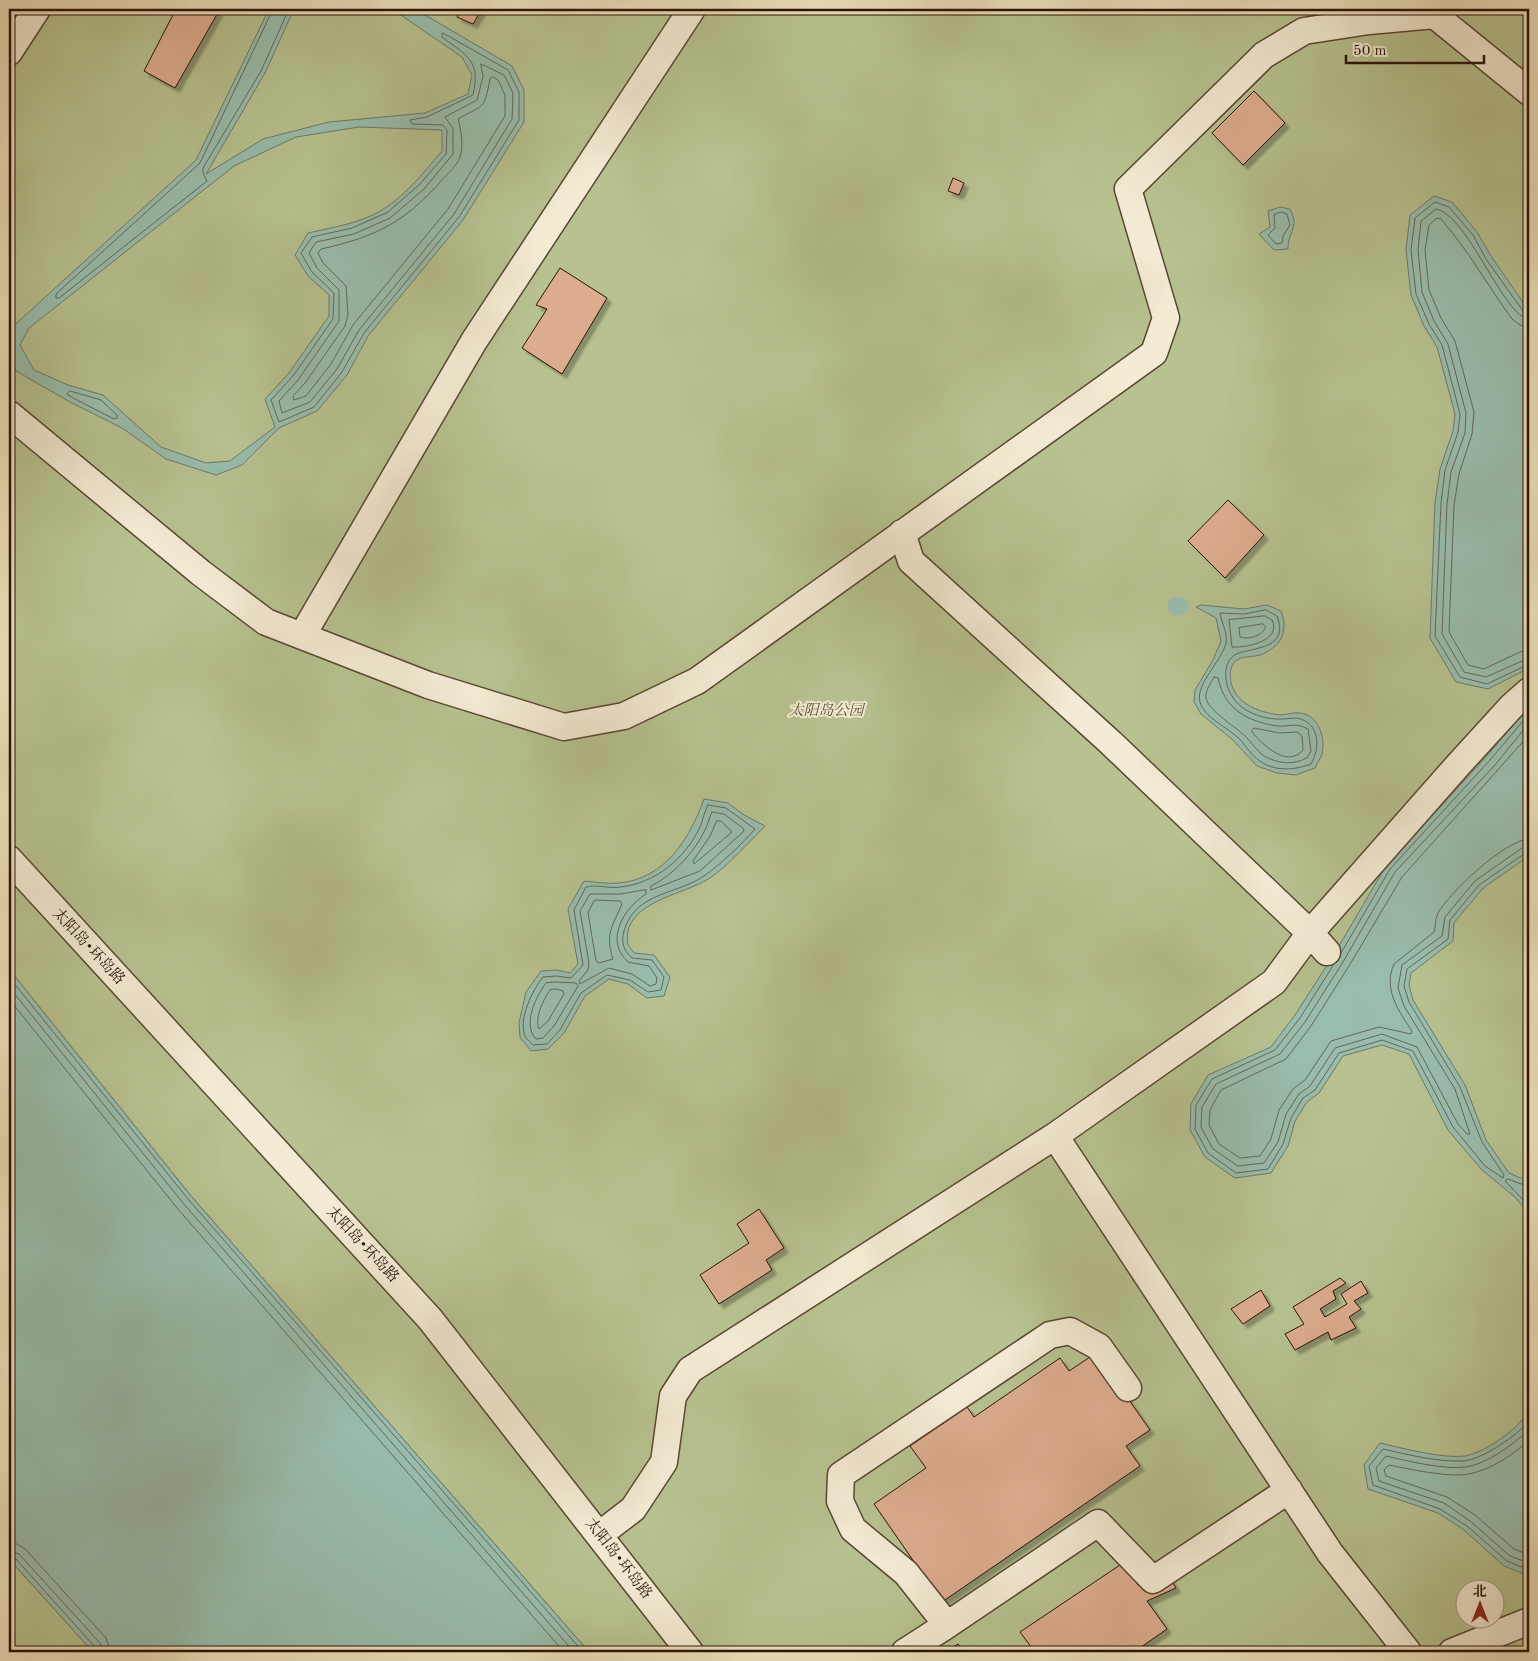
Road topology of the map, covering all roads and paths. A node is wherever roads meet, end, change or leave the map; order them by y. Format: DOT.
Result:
graph roads {
  1 [pos="37,9"];
  2 [pos="692,9"];
  3 [pos="1434,11"];
  4 [pos="9,52"];
  5 [pos="1529,92"];
  6 [pos="9,414"];
  7 [pos="902,533"];
  8 [pos="302,636"];
  9 [pos="1529,691"];
  10 [pos="9,859"];
  11 [pos="1318,942"];
  12 [pos="1055,1136"];
  13 [pos="1128,1388"];
  14 [pos="1289,1490"];
  15 [pos="599,1535"];
  16 [pos="1529,1621"];
  17 [pos="948,1625"];
  18 [pos="690,1652"];
  19 [pos="905,1652"];
  20 [pos="1408,1652"];
  21 [pos="1452,1652"];
  1 -- 4 [label="street"];
  2 -- 8 [label="street"];
  3 -- 5 [label="street"];
  3 -- 7 [label="street"];
  6 -- 8 [label="street"];
  7 -- 8 [label="street"];
  7 -- 11 [label="street"];
  9 -- 11 [label="street"];
  10 -- 15 [label="street, 太阳岛•环岛路"];
  11 -- 12 [label="street"];
  12 -- 14 [label="street"];
  12 -- 15 [label="street"];
  13 -- 17 [label="street"];
  14 -- 17 [label="street"];
  14 -- 20 [label="street"];
  15 -- 18 [label="street, 太阳岛•环岛路"];
  16 -- 21 [label="street"];
  17 -- 19 [label="street"];
}
